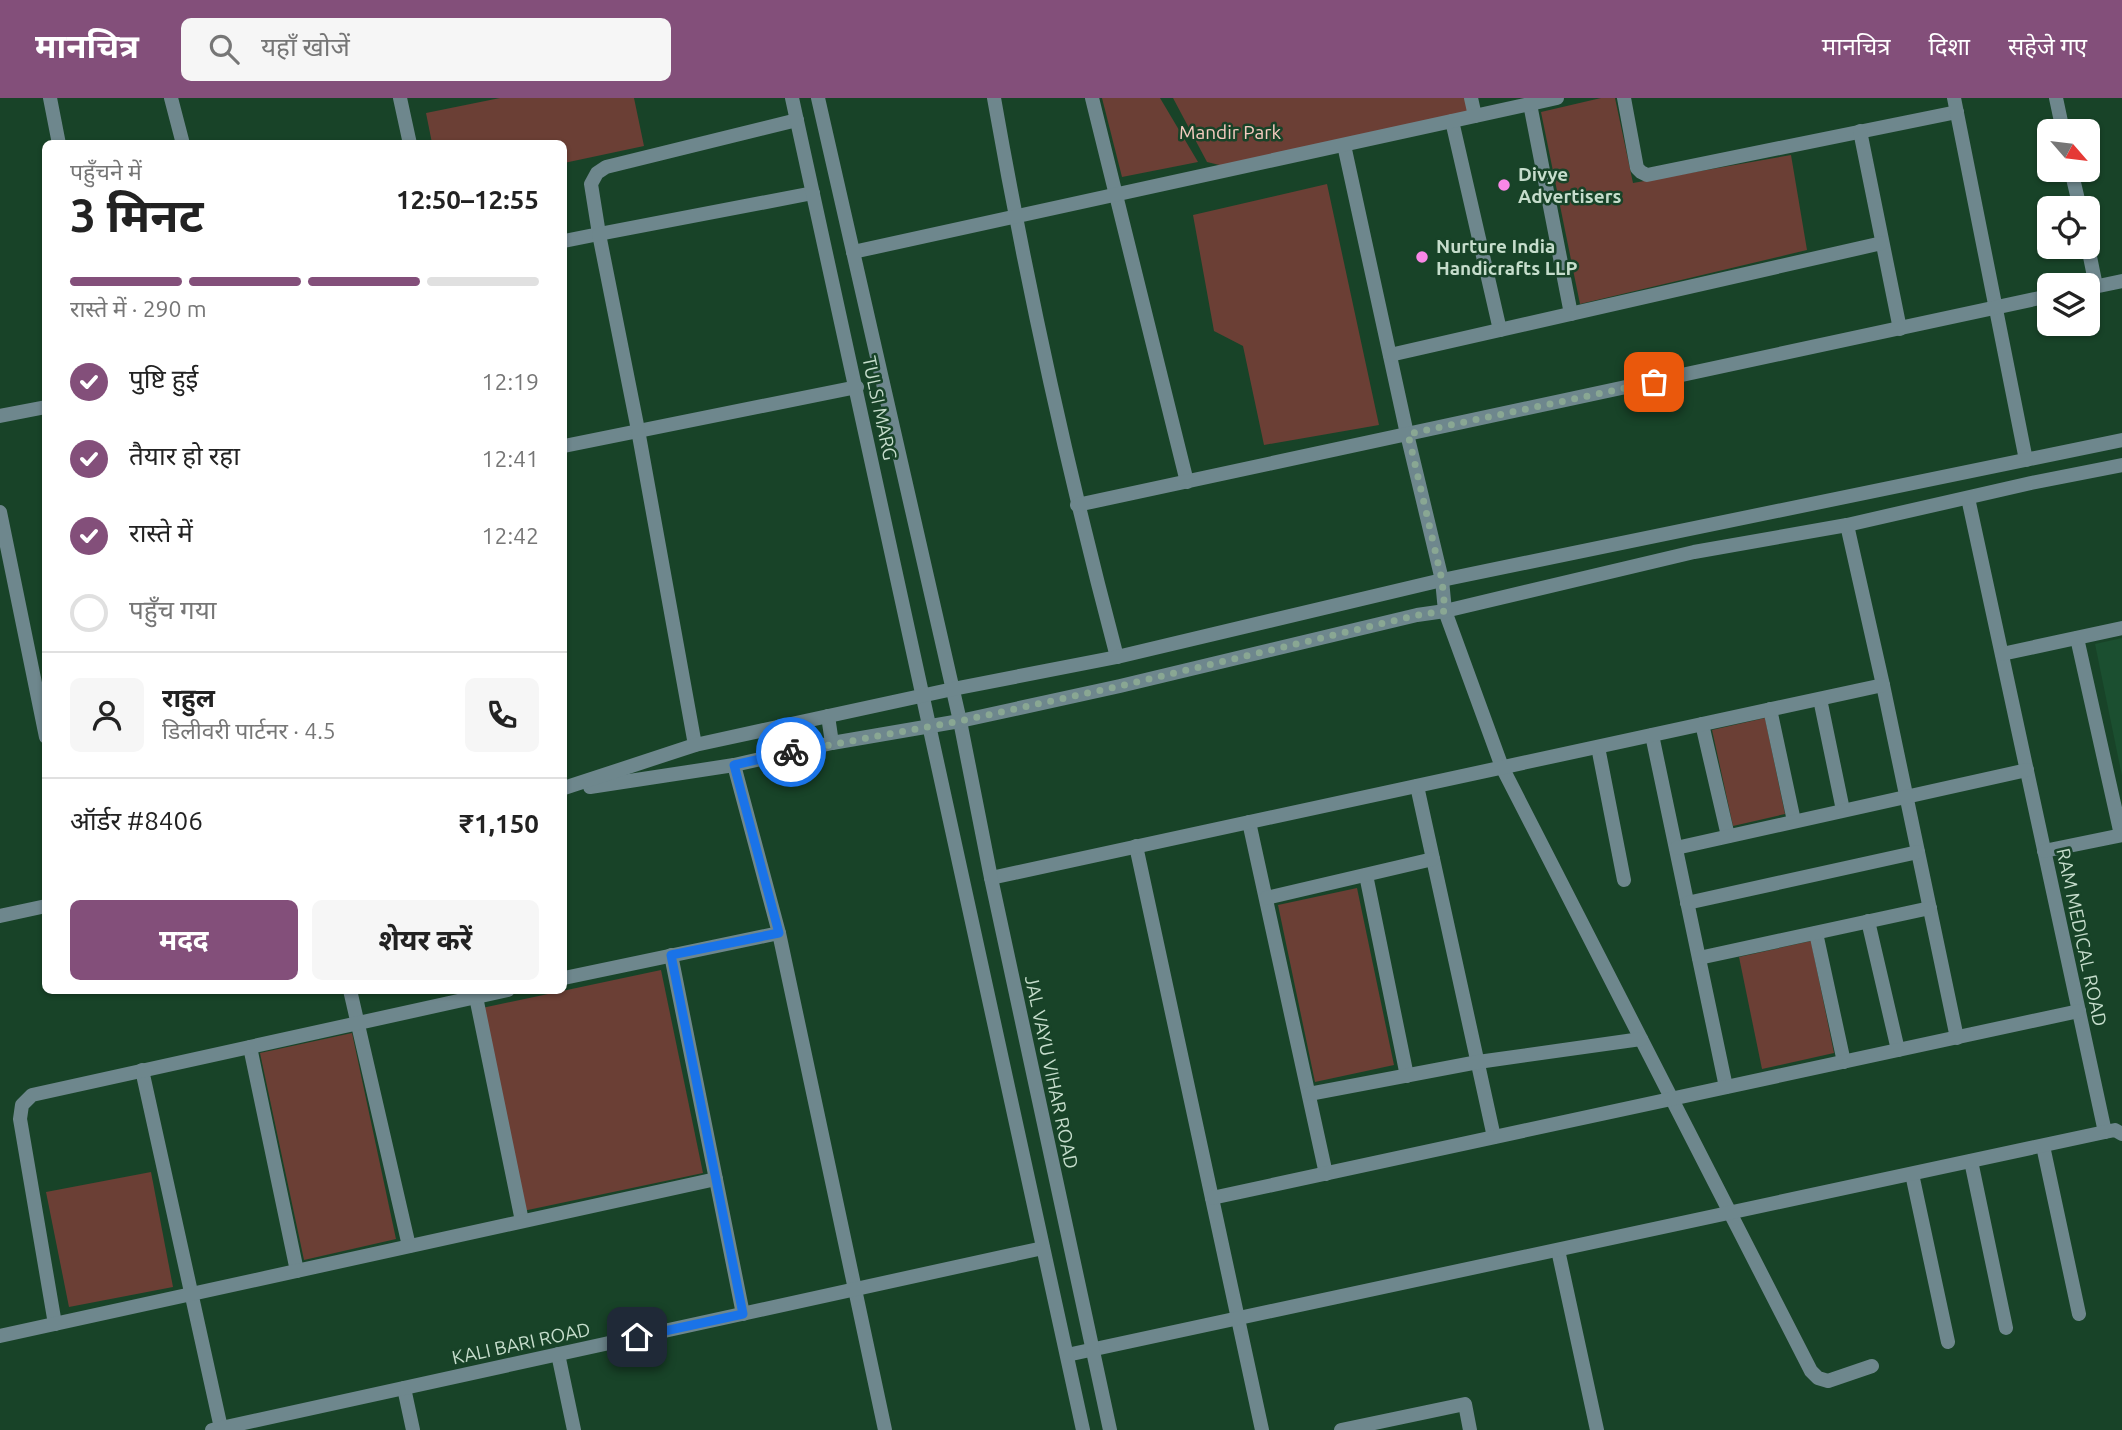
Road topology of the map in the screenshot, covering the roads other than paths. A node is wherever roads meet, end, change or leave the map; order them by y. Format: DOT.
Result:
graph roads {
  1 [pos="50,98"];
  2 [pos="172,98"];
  3 [pos="400,98"];
  4 [pos="792,98"];
  5 [pos="818,98"];
  6 [pos="994,98"];
  7 [pos="1092,98"];
  8 [pos="1471,98"];
  9 [pos="1557,98"];
  10 [pos="1624,98"];
  11 [pos="2056,98"];
  12 [pos="1530,104"];
  13 [pos="1956,105"];
  14 [pos="1475,116"];
  15 [pos="2060,119"];
  16 [pos="797,120"];
  17 [pos="1452,121"];
  18 [pos="1860,131"];
  19 [pos="58,140"];
  20 [pos="182,140"];
  21 [pos="409,140"];
  22 [pos="1344,145"];
  23 [pos="813,193"];
  24 [pos="1115,195"];
  25 [pos="1015,217"];
  26 [pos="599,234"];
  27 [pos="567,240"];
  28 [pos="1882,243"];
  29 [pos="853,252"];
  30 [pos="2122,281"];
  31 [pos="2100,285"];
  32 [pos="2037,299"];
  33 [pos="1997,307"];
  34 [pos="1571,314"];
  35 [pos="1900,329"];
  36 [pos="1500,330"];
  37 [pos="1390,355"];
  38 [pos="857,387"];
  39 [pos="42,408"];
  40 [pos="0,416"];
  41 [pos="638,430"];
  42 [pos="1408,434"];
  43 [pos="2122,440"];
  44 [pos="567,445"];
  45 [pos="2026,460"];
  46 [pos="2122,465"];
  47 [pos="1187,482"];
  48 [pos="1968,498"];
  49 [pos="1077,505"];
  50 [pos="0,512"];
  51 [pos="1847,525"];
  52 [pos="1442,580"];
  53 [pos="1445,611"];
  54 [pos="2122,628"];
  55 [pos="2077,638"];
  56 [pos="2002,654"];
  57 [pos="1117,657"];
  58 [pos="1883,685"];
  59 [pos="953,689"];
  60 [pos="922,696"];
  61 [pos="1819,699"];
  62 [pos="1770,709"];
  63 [pos="828,716"];
  64 [pos="42,717"];
  65 [pos="960,721"];
  66 [pos="1702,724"];
  67 [pos="929,727"];
  68 [pos="1652,735"];
  69 [pos="832,743"];
  70 [pos="695,745"];
  71 [pos="1598,747"];
  72 [pos="734,765"];
  73 [pos="1502,767"];
  74 [pos="2027,770"];
  75 [pos="1417,786"];
  76 [pos="567,789"];
  77 [pos="567,790"];
  78 [pos="1907,796"];
  79 [pos="1843,810"];
  80 [pos="1794,821"];
  81 [pos="1249,822"];
  82 [pos="2122,835"];
  83 [pos="1728,836"];
  84 [pos="1136,846"];
  85 [pos="1676,848"];
  86 [pos="2044,851"];
  87 [pos="1918,852"];
  88 [pos="1433,859"];
  89 [pos="1366,875"];
  90 [pos="991,878"];
  91 [pos="1624,880"];
  92 [pos="1266,898"];
  93 [pos="1687,903"];
  94 [pos="42,907"];
  95 [pos="1930,908"];
  96 [pos="0,916"];
  97 [pos="1868,921"];
  98 [pos="779,933"];
  99 [pos="1816,933"];
  100 [pos="671,955"];
  101 [pos="1699,958"];
  102 [pos="567,977"];
  103 [pos="351,994"];
  104 [pos="492,994"];
  105 [pos="476,998"];
  106 [pos="2079,1011"];
  107 [pos="356,1023"];
  108 [pos="1958,1038"];
  109 [pos="1641,1040"];
  110 [pos="250,1047"];
  111 [pos="1898,1050"];
  112 [pos="1478,1062"];
  113 [pos="1844,1062"];
  114 [pos="142,1070"];
  115 [pos="1407,1076"];
  116 [pos="1726,1087"];
  117 [pos="1309,1094"];
  118 [pos="1671,1099"];
  119 [pos="2105,1132"];
  120 [pos="2122,1135"];
  121 [pos="1494,1137"];
  122 [pos="2043,1146"];
  123 [pos="1971,1161"];
  124 [pos="1326,1174"];
  125 [pos="1912,1174"];
  126 [pos="716,1179"];
  127 [pos="1212,1198"];
  128 [pos="1730,1213"];
  129 [pos="522,1222"];
  130 [pos="409,1246"];
  131 [pos="1044,1248"];
  132 [pos="1558,1250"];
  133 [pos="297,1271"];
  134 [pos="855,1290"];
  135 [pos="191,1294"];
  136 [pos="743,1314"];
  137 [pos="2079,1314"];
  138 [pos="1238,1318"];
  139 [pos="55,1324"];
  140 [pos="2007,1328"];
  141 [pos="0,1336"];
  142 [pos="1948,1342"];
  143 [pos="1092,1350"];
  144 [pos="558,1354"];
  145 [pos="1067,1355"];
  146 [pos="1872,1366"];
  147 [pos="404,1388"];
  148 [pos="216,1429"];
  149 [pos="413,1430"];
  150 [pos="574,1430"];
  151 [pos="885,1430"];
  152 [pos="1083,1430"];
  153 [pos="1110,1430"];
  154 [pos="1262,1430"];
  155 [pos="1340,1430"];
  156 [pos="1470,1430"];
  157 [pos="1597,1430"];
  1 -- 19 [label="street"];
  2 -- 20 [label="street"];
  3 -- 21 [label="street"];
  4 -- 16 [label="street, TULSI MARG"];
  5 -- 29 [label="street, TULSI MARG"];
  6 -- 25 [label="street"];
  7 -- 24 [label="street"];
  8 -- 14 [label="street"];
  9 -- 12 [label="street"];
  10 -- 18 [label="street"];
  11 -- 15 [label="street"];
  12 -- 14 [label="street"];
  12 -- 34 [label="street"];
  13 -- 18 [label="street"];
  13 -- 33 [label="street"];
  14 -- 17 [label="street"];
  16 -- 23 [label="street, TULSI MARG"];
  16 -- 26 [label="street"];
  17 -- 22 [label="street"];
  17 -- 36 [label="street"];
  18 -- 28 [label="street"];
  22 -- 24 [label="street"];
  22 -- 37 [label="street"];
  23 -- 26 [label="street"];
  23 -- 38 [label="street, TULSI MARG"];
  24 -- 25 [label="street"];
  24 -- 47 [label="street"];
  25 -- 29 [label="street"];
  25 -- 49 [label="street"];
  26 -- 27 [label="street"];
  26 -- 41 [label="street"];
  28 -- 34 [label="street"];
  28 -- 35 [label="street"];
  29 -- 59 [label="street, TULSI MARG"];
  30 -- 31 [label="street"];
  32 -- 33 [label="street"];
  33 -- 35 [label="street"];
  33 -- 45 [label="street"];
  34 -- 36 [label="street"];
  35 -- 42 [label="street"];
  36 -- 37 [label="street"];
  37 -- 42 [label="street"];
  38 -- 41 [label="street"];
  38 -- 60 [label="street, TULSI MARG"];
  39 -- 40 [label="street"];
  41 -- 44 [label="street"];
  41 -- 70 [label="street"];
  42 -- 47 [label="street"];
  42 -- 52 [label="street"];
  43 -- 45 [label="street"];
  45 -- 52 [label="street"];
  46 -- 48 [label="street"];
  47 -- 49 [label="street"];
  48 -- 51 [label="street"];
  48 -- 56 [label="street, RAM MEDICAL ROAD"];
  49 -- 57 [label="street"];
  50 -- 64 [label="street"];
  51 -- 53 [label="street"];
  51 -- 58 [label="street"];
  52 -- 53 [label="street"];
  52 -- 57 [label="street"];
  53 -- 65 [label="street"];
  53 -- 73 [label="street"];
  54 -- 55 [label="street"];
  55 -- 56 [label="street"];
  55 -- 82 [label="street"];
  56 -- 74 [label="street, RAM MEDICAL ROAD"];
  57 -- 59 [label="street"];
  58 -- 61 [label="street"];
  58 -- 78 [label="street"];
  59 -- 60 [label="street"];
  59 -- 65 [label="street, TULSI MARG"];
  60 -- 63 [label="street"];
  60 -- 67 [label="street, TULSI MARG"];
  61 -- 62 [label="street"];
  61 -- 79 [label="street"];
  62 -- 66 [label="street"];
  62 -- 80 [label="street"];
  63 -- 69 [label="street"];
  63 -- 70 [label="street"];
  65 -- 67 [label="street"];
  65 -- 90 [label="street, JAL VAYU VIHAR ROAD"];
  66 -- 68 [label="street"];
  66 -- 83 [label="street"];
  67 -- 69 [label="street"];
  67 -- 131 [label="street"];
  68 -- 71 [label="street"];
  68 -- 85 [label="street"];
  69 -- 72 [label="street"];
  70 -- 76 [label="street"];
  71 -- 73 [label="street"];
  71 -- 91 [label="street"];
  72 -- 77 [label="street"];
  72 -- 98 [label="street"];
  73 -- 75 [label="street"];
  73 -- 109 [label="street"];
  74 -- 78 [label="street"];
  74 -- 86 [label="street, RAM MEDICAL ROAD"];
  75 -- 81 [label="street"];
  75 -- 88 [label="street"];
  78 -- 79 [label="street"];
  78 -- 87 [label="street"];
  79 -- 80 [label="street"];
  80 -- 83 [label="street"];
  81 -- 84 [label="street"];
  81 -- 92 [label="street"];
  82 -- 86 [label="street"];
  83 -- 85 [label="street"];
  84 -- 90 [label="street"];
  84 -- 127 [label="street"];
  85 -- 93 [label="street"];
  86 -- 106 [label="street, RAM MEDICAL ROAD"];
  87 -- 93 [label="street"];
  87 -- 95 [label="street"];
  88 -- 89 [label="street"];
  88 -- 112 [label="street"];
  89 -- 92 [label="street"];
  89 -- 115 [label="street"];
  90 -- 143 [label="street, JAL VAYU VIHAR ROAD"];
  92 -- 117 [label="street"];
  93 -- 101 [label="street"];
  94 -- 96 [label="street"];
  95 -- 97 [label="street"];
  95 -- 108 [label="street"];
  97 -- 99 [label="street"];
  97 -- 111 [label="street"];
  98 -- 100 [label="street"];
  98 -- 134 [label="street"];
  99 -- 101 [label="street"];
  99 -- 113 [label="street"];
  100 -- 102 [label="street"];
  100 -- 126 [label="street"];
  101 -- 116 [label="street"];
  103 -- 107 [label="street"];
  104 -- 105 [label="street"];
  105 -- 107 [label="street"];
  105 -- 129 [label="street"];
  106 -- 108 [label="street"];
  106 -- 119 [label="street, RAM MEDICAL ROAD"];
  107 -- 110 [label="street"];
  107 -- 130 [label="street"];
  108 -- 111 [label="street"];
  109 -- 112 [label="street"];
  109 -- 118 [label="street"];
  110 -- 114 [label="street"];
  110 -- 133 [label="street"];
  111 -- 113 [label="street"];
  112 -- 115 [label="street"];
  112 -- 121 [label="street"];
  113 -- 116 [label="street"];
  114 -- 135 [label="street"];
  114 -- 139 [label="street"];
  115 -- 117 [label="street"];
  116 -- 118 [label="street"];
  117 -- 124 [label="street"];
  118 -- 121 [label="street"];
  118 -- 128 [label="street"];
  119 -- 120 [label="street"];
  119 -- 122 [label="street"];
  121 -- 124 [label="street"];
  122 -- 123 [label="street"];
  122 -- 137 [label="street"];
  123 -- 125 [label="street"];
  123 -- 140 [label="street"];
  124 -- 127 [label="street"];
  125 -- 128 [label="street"];
  125 -- 142 [label="street"];
  126 -- 129 [label="street"];
  126 -- 136 [label="street"];
  127 -- 138 [label="street"];
  128 -- 132 [label="street"];
  128 -- 146 [label="street"];
  129 -- 130 [label="street"];
  130 -- 133 [label="street"];
  131 -- 134 [label="street, KALI BARI ROAD"];
  131 -- 145 [label="street"];
  132 -- 138 [label="street"];
  132 -- 157 [label="street"];
  133 -- 135 [label="street"];
  134 -- 136 [label="street, KALI BARI ROAD"];
  134 -- 151 [label="street"];
  135 -- 139 [label="street"];
  135 -- 148 [label="street"];
  136 -- 144 [label="street, KALI BARI ROAD"];
  138 -- 143 [label="street"];
  138 -- 154 [label="street"];
  139 -- 141 [label="street"];
  143 -- 145 [label="street"];
  143 -- 153 [label="street, JAL VAYU VIHAR ROAD"];
  144 -- 147 [label="street, KALI BARI ROAD"];
  144 -- 150 [label="street"];
  145 -- 152 [label="street"];
  147 -- 148 [label="street, KALI BARI ROAD"];
  147 -- 149 [label="street"];
  155 -- 156 [label="street"];
}
